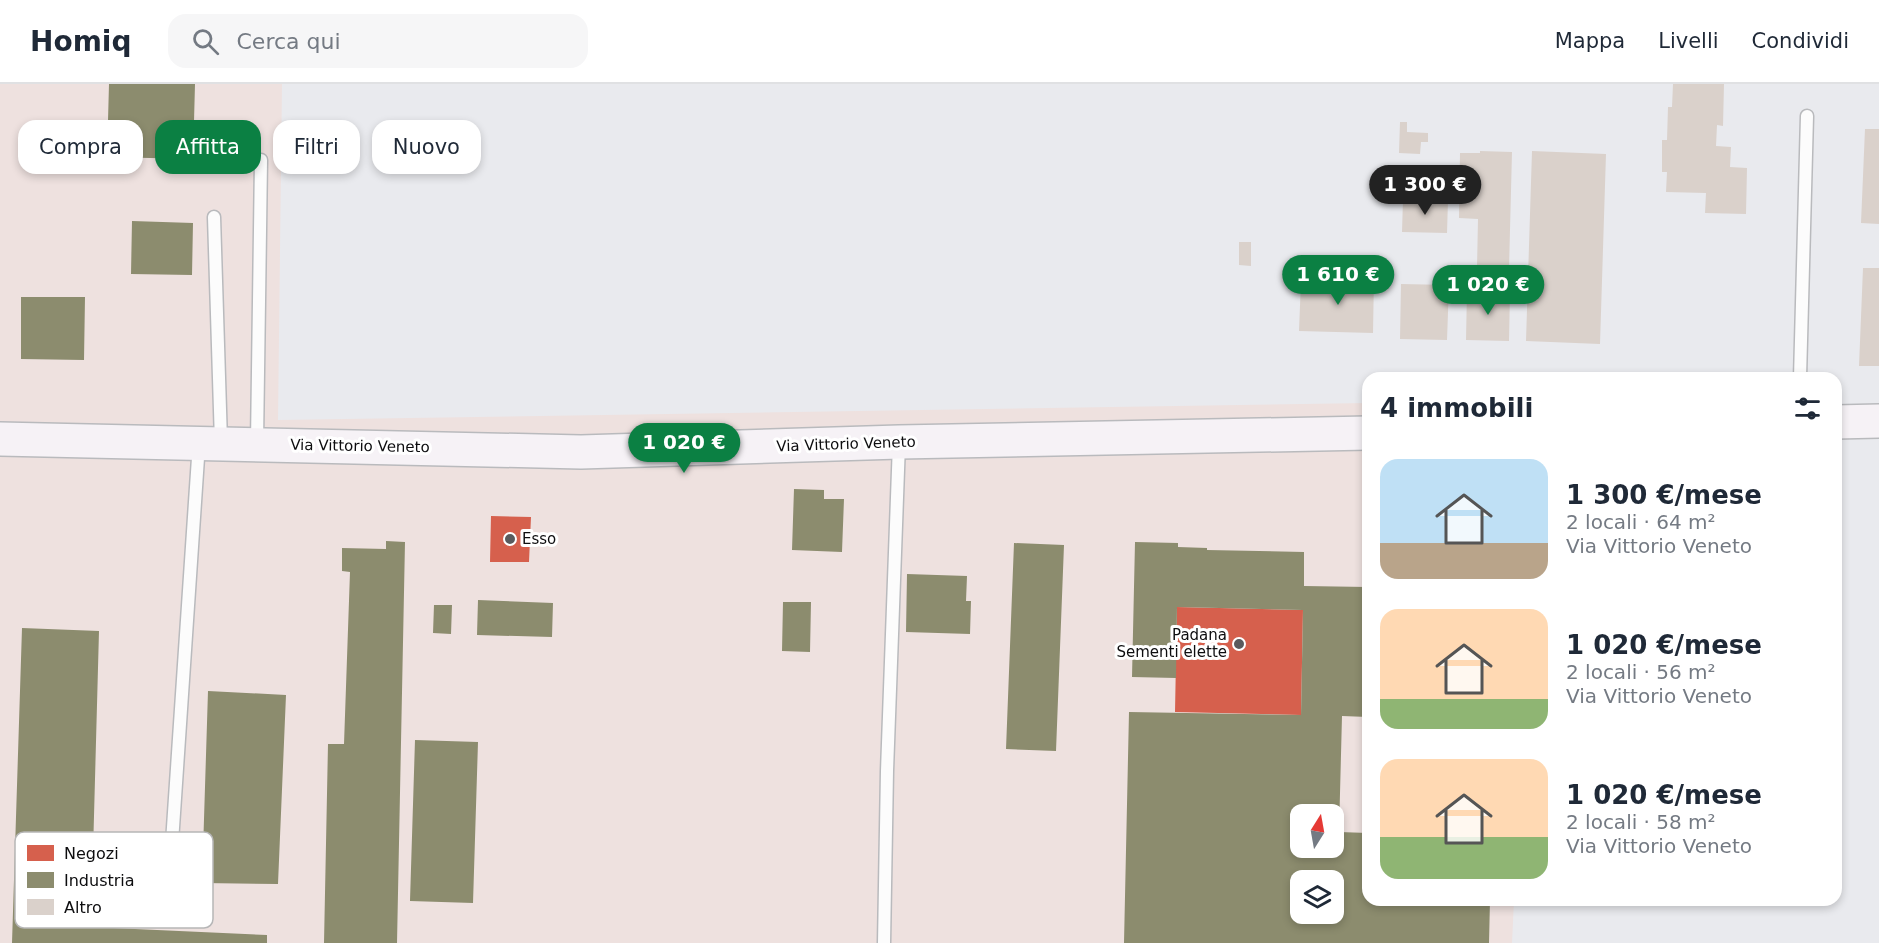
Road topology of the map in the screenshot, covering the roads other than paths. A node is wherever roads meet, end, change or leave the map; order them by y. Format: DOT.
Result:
graph roads {
  1 [pos="1807,116"];
  2 [pos="261,174"];
  3 [pos="214,218"];
  4 [pos="1800,372"];
  5 [pos="1879,421"];
  6 [pos="1842,422"];
  7 [pos="1362,433"];
  8 [pos="0,439"];
  9 [pos="210,442"];
  10 [pos="899,442"];
  11 [pos="257,444"];
  12 [pos="173,832"];
  13 [pos="884,943"];
  1 -- 4 [label="lane"];
  2 -- 11 [label="lane"];
  3 -- 9 [label="lane"];
  5 -- 6 [label="main road"];
  7 -- 10 [label="main road, Via Vittorio Veneto"];
  8 -- 9 [label="main road, Via Vittorio Veneto"];
  9 -- 11 [label="main road, Via Vittorio Veneto"];
  9 -- 12 [label="lane"];
  10 -- 11 [label="main road, Via Vittorio Veneto"];
  10 -- 13 [label="lane"];
}
